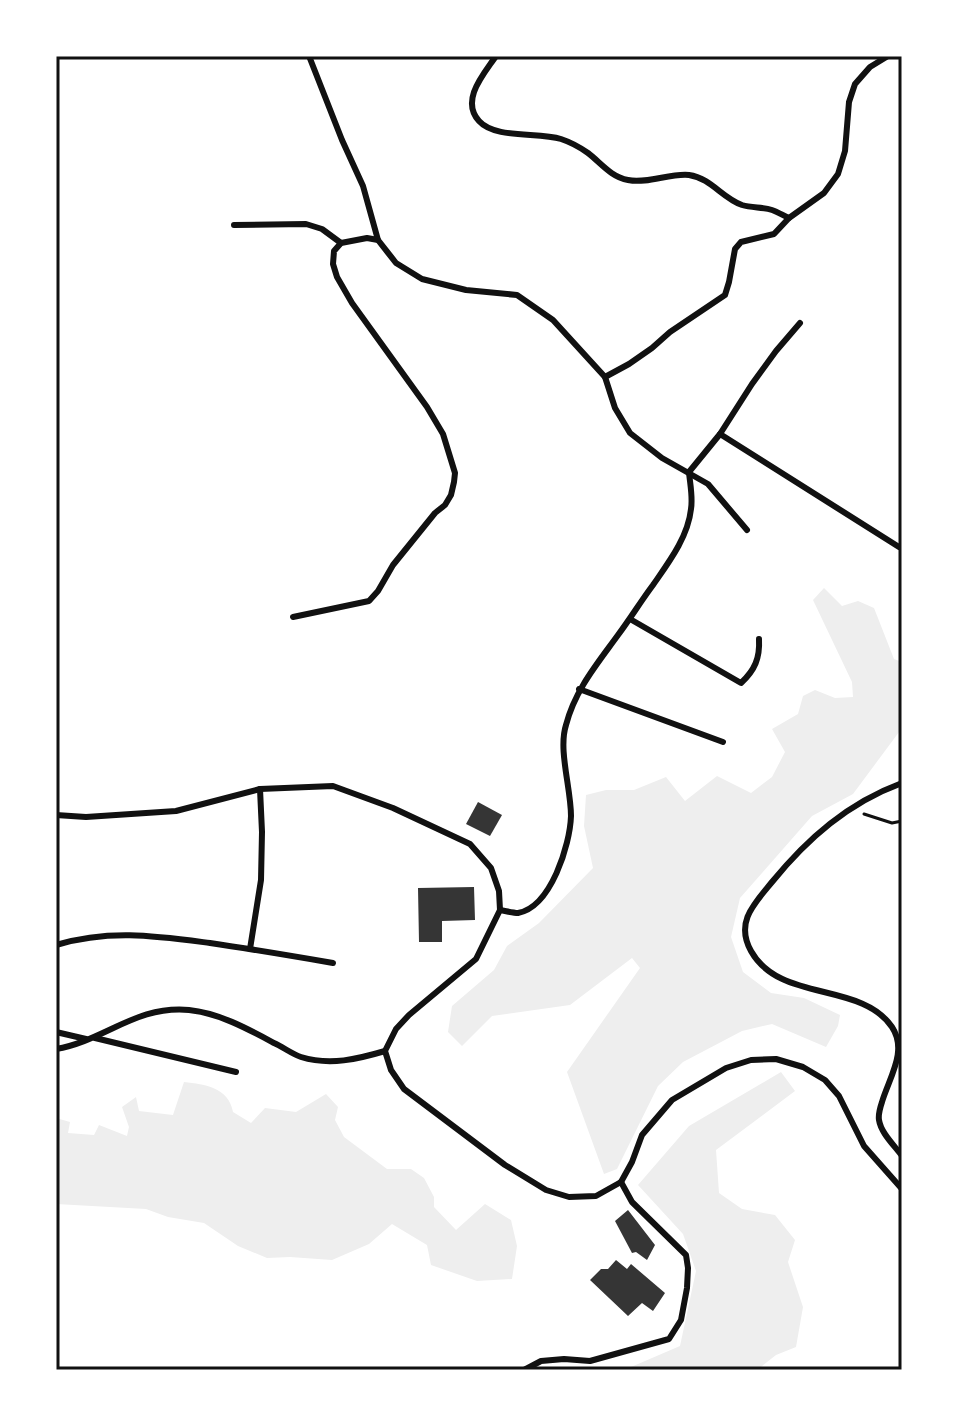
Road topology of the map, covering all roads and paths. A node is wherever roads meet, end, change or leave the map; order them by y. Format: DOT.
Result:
graph roads {
  1 [pos="309,56"];
  2 [pos="496,56"];
  3 [pos="888,56"];
  4 [pos="789,218"];
  5 [pos="234,225"];
  6 [pos="378,240"];
  7 [pos="341,243"];
  8 [pos="800,323"];
  9 [pos="605,377"];
  10 [pos="720,434"];
  11 [pos="689,472"];
  12 [pos="747,530"];
  13 [pos="899,547"];
  14 [pos="293,617"];
  15 [pos="630,619"];
  16 [pos="759,639"];
  17 [pos="579,689"];
  18 [pos="723,742"];
  19 [pos="902,783"];
  20 [pos="260,789"];
  21 [pos="849,809"];
  22 [pos="56,815"];
  23 [pos="902,821"];
  24 [pos="500,910"];
  25 [pos="56,945"];
  26 [pos="250,949"];
  27 [pos="333,963"];
  28 [pos="56,1032"];
  29 [pos="90,1038"];
  30 [pos="56,1049"];
  31 [pos="385,1051"];
  32 [pos="236,1072"];
  33 [pos="902,1156"];
  34 [pos="621,1182"];
  35 [pos="902,1189"];
  36 [pos="524,1370"];
  1 -- 6 [label="street"];
  2 -- 4 [label="street"];
  3 -- 4 [label="street"];
  4 -- 9 [label="street"];
  5 -- 7 [label="street"];
  6 -- 7 [label="street"];
  6 -- 9 [label="street"];
  7 -- 14 [label="street"];
  8 -- 10 [label="street"];
  9 -- 11 [label="street"];
  10 -- 11 [label="street"];
  10 -- 13 [label="street"];
  11 -- 12 [label="street"];
  11 -- 15 [label="street"];
  15 -- 16 [label="street"];
  15 -- 17 [label="street"];
  17 -- 18 [label="street"];
  17 -- 24 [label="street"];
  19 -- 21 [label="street"];
  20 -- 22 [label="street"];
  20 -- 24 [label="street"];
  20 -- 26 [label="street"];
  21 -- 23 [label="path"];
  21 -- 33 [label="street"];
  24 -- 31 [label="street"];
  25 -- 26 [label="street"];
  26 -- 27 [label="street"];
  28 -- 29 [label="street"];
  29 -- 30 [label="street"];
  29 -- 31 [label="street"];
  29 -- 32 [label="street"];
  31 -- 34 [label="street"];
  34 -- 35 [label="street"];
  34 -- 36 [label="street"];
}
